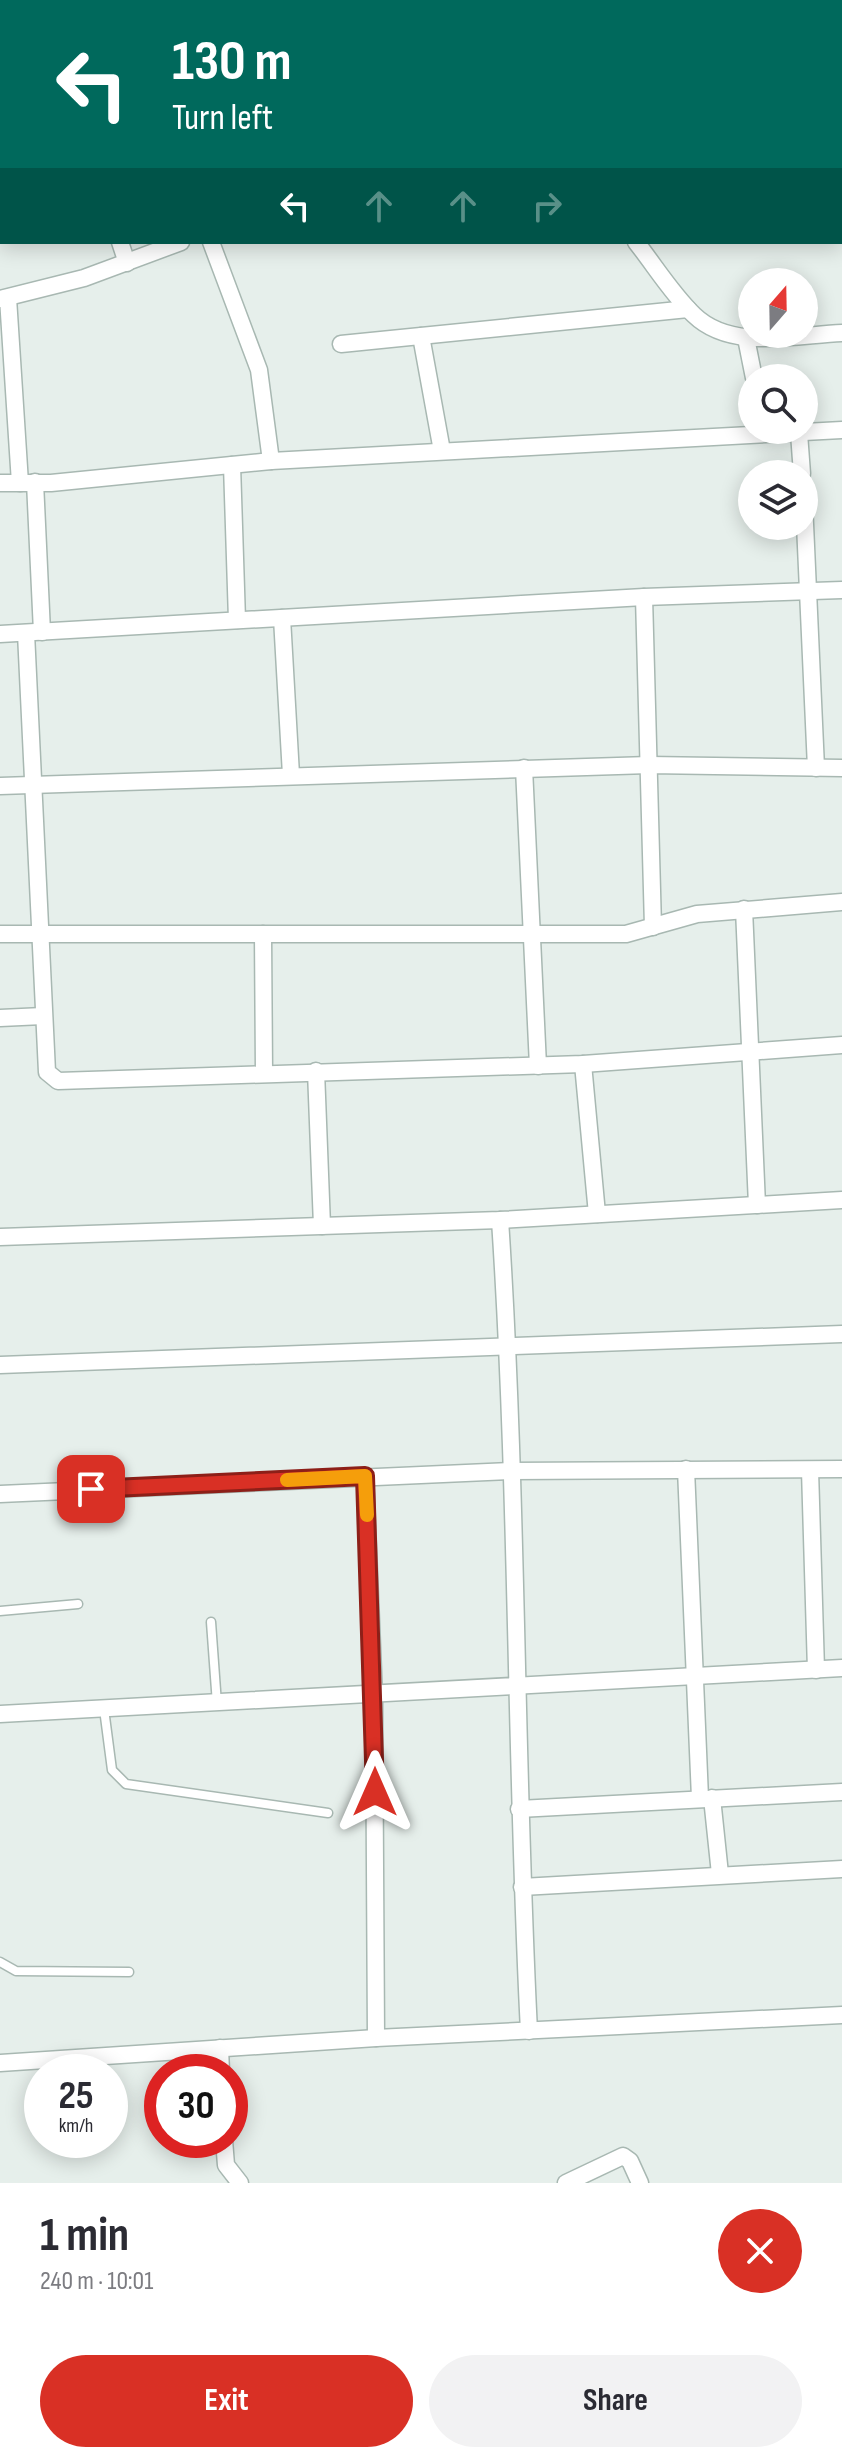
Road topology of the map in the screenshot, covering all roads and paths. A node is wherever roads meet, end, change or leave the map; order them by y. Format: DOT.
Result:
graph roads {
  1 [pos="121,244"];
  2 [pos="176,244"];
  3 [pos="212,244"];
  4 [pos="638,244"];
  5 [pos="127,263"];
  6 [pos="4,299"];
  7 [pos="688,309"];
  8 [pos="842,333"];
  9 [pos="818,334"];
  10 [pos="421,336"];
  11 [pos="738,336"];
  12 [pos="341,344"];
  13 [pos="842,430"];
  14 [pos="818,432"];
  15 [pos="738,434"];
  16 [pos="442,451"];
  17 [pos="271,461"];
  18 [pos="232,465"];
  19 [pos="28,482"];
  20 [pos="0,483"];
  21 [pos="807,540"];
  22 [pos="842,590"];
  23 [pos="811,591"];
  24 [pos="644,597"];
  25 [pos="282,618"];
  26 [pos="237,620"];
  27 [pos="34,632"];
  28 [pos="0,634"];
  29 [pos="649,765"];
  30 [pos="524,768"];
  31 [pos="816,768"];
  32 [pos="842,768"];
  33 [pos="291,775"];
  34 [pos="33,784"];
  35 [pos="0,786"];
  36 [pos="842,902"];
  37 [pos="744,909"];
  38 [pos="653,927"];
  39 [pos="38,933"];
  40 [pos="0,934"];
  41 [pos="263,934"];
  42 [pos="532,934"];
  43 [pos="43,1016"];
  44 [pos="0,1018"];
  45 [pos="842,1045"];
  46 [pos="750,1052"];
  47 [pos="583,1064"];
  48 [pos="538,1066"];
  49 [pos="316,1071"];
  50 [pos="264,1073"];
  51 [pos="842,1200"];
  52 [pos="757,1205"];
  53 [pos="597,1214"];
  54 [pos="500,1220"];
  55 [pos="322,1226"];
  56 [pos="0,1237"];
  57 [pos="842,1334"];
  58 [pos="508,1345"];
  59 [pos="0,1365"];
  60 [pos="686,1469"];
  61 [pos="842,1469"];
  62 [pos="810,1470"];
  63 [pos="511,1471"];
  64 [pos="365,1476"];
  65 [pos="0,1494"];
  66 [pos="78,1604"];
  67 [pos="0,1611"];
  68 [pos="211,1622"];
  69 [pos="842,1668"];
  70 [pos="816,1670"];
  71 [pos="693,1676"];
  72 [pos="517,1686"];
  73 [pos="374,1696"];
  74 [pos="217,1704"];
  75 [pos="104,1709"];
  76 [pos="0,1714"];
  77 [pos="842,1792"];
  78 [pos="706,1798"];
  79 [pos="519,1809"];
  80 [pos="328,1813"];
  81 [pos="842,1869"];
  82 [pos="720,1874"];
  83 [pos="522,1887"];
  84 [pos="0,1962"];
  85 [pos="129,1972"];
  86 [pos="842,2015"];
  87 [pos="529,2031"];
  88 [pos="376,2038"];
  89 [pos="220,2048"];
  90 [pos="220,2054"];
  91 [pos="0,2063"];
  92 [pos="228,2158"];
  93 [pos="232,2180"];
  94 [pos="569,2182"];
  95 [pos="640,2183"];
  1 -- 5 [label="street"];
  2 -- 5 [label="street"];
  3 -- 17 [label="street"];
  4 -- 7 [label="street"];
  5 -- 6 [label="street"];
  6 -- 19 [label="street"];
  7 -- 10 [label="street"];
  7 -- 11 [label="street"];
  8 -- 9 [label="street"];
  10 -- 12 [label="street"];
  10 -- 16 [label="street"];
  13 -- 14 [label="street"];
  15 -- 16 [label="street"];
  16 -- 17 [label="street"];
  17 -- 18 [label="street"];
  18 -- 19 [label="street"];
  18 -- 26 [label="street"];
  19 -- 20 [label="street"];
  19 -- 27 [label="street"];
  21 -- 23 [label="street"];
  22 -- 23 [label="street"];
  23 -- 24 [label="street"];
  23 -- 31 [label="street"];
  24 -- 25 [label="street"];
  24 -- 29 [label="street"];
  25 -- 26 [label="street"];
  25 -- 33 [label="street"];
  26 -- 27 [label="street"];
  27 -- 28 [label="street"];
  27 -- 34 [label="street"];
  29 -- 30 [label="street"];
  29 -- 31 [label="street"];
  29 -- 38 [label="street"];
  30 -- 33 [label="street"];
  30 -- 42 [label="street"];
  31 -- 32 [label="street"];
  33 -- 34 [label="street"];
  34 -- 35 [label="street"];
  34 -- 39 [label="street"];
  36 -- 37 [label="street"];
  37 -- 38 [label="street"];
  37 -- 46 [label="street"];
  38 -- 42 [label="street"];
  39 -- 40 [label="street"];
  39 -- 41 [label="street"];
  39 -- 43 [label="street"];
  41 -- 42 [label="street"];
  41 -- 50 [label="street"];
  42 -- 48 [label="street"];
  43 -- 44 [label="street"];
  43 -- 50 [label="street"];
  45 -- 46 [label="street"];
  46 -- 47 [label="street"];
  46 -- 52 [label="street"];
  47 -- 48 [label="street"];
  47 -- 53 [label="street"];
  48 -- 49 [label="street"];
  49 -- 50 [label="street"];
  49 -- 55 [label="street"];
  51 -- 52 [label="street"];
  52 -- 53 [label="street"];
  53 -- 54 [label="street"];
  54 -- 55 [label="street"];
  54 -- 58 [label="street"];
  55 -- 56 [label="street"];
  57 -- 58 [label="street"];
  58 -- 59 [label="street"];
  58 -- 63 [label="street"];
  60 -- 62 [label="street"];
  60 -- 63 [label="street"];
  60 -- 71 [label="street"];
  61 -- 62 [label="street"];
  62 -- 70 [label="street"];
  63 -- 64 [label="street"];
  63 -- 72 [label="street"];
  64 -- 65 [label="street"];
  64 -- 73 [label="street"];
  66 -- 67 [label="lane"];
  68 -- 74 [label="lane"];
  69 -- 70 [label="street"];
  70 -- 71 [label="street"];
  71 -- 72 [label="street"];
  71 -- 78 [label="street"];
  72 -- 73 [label="street"];
  72 -- 79 [label="street"];
  73 -- 74 [label="street"];
  73 -- 88 [label="street"];
  74 -- 75 [label="street"];
  75 -- 76 [label="street"];
  75 -- 80 [label="lane"];
  77 -- 78 [label="street"];
  78 -- 79 [label="street"];
  78 -- 82 [label="street"];
  79 -- 83 [label="street"];
  81 -- 82 [label="street"];
  82 -- 83 [label="street"];
  83 -- 87 [label="street"];
  84 -- 85 [label="lane"];
  86 -- 87 [label="street"];
  87 -- 88 [label="street"];
  88 -- 89 [label="street"];
  89 -- 90 [label="street"];
  89 -- 91 [label="street"];
  92 -- 93 [label="street"];
  94 -- 95 [label="street"];
}
